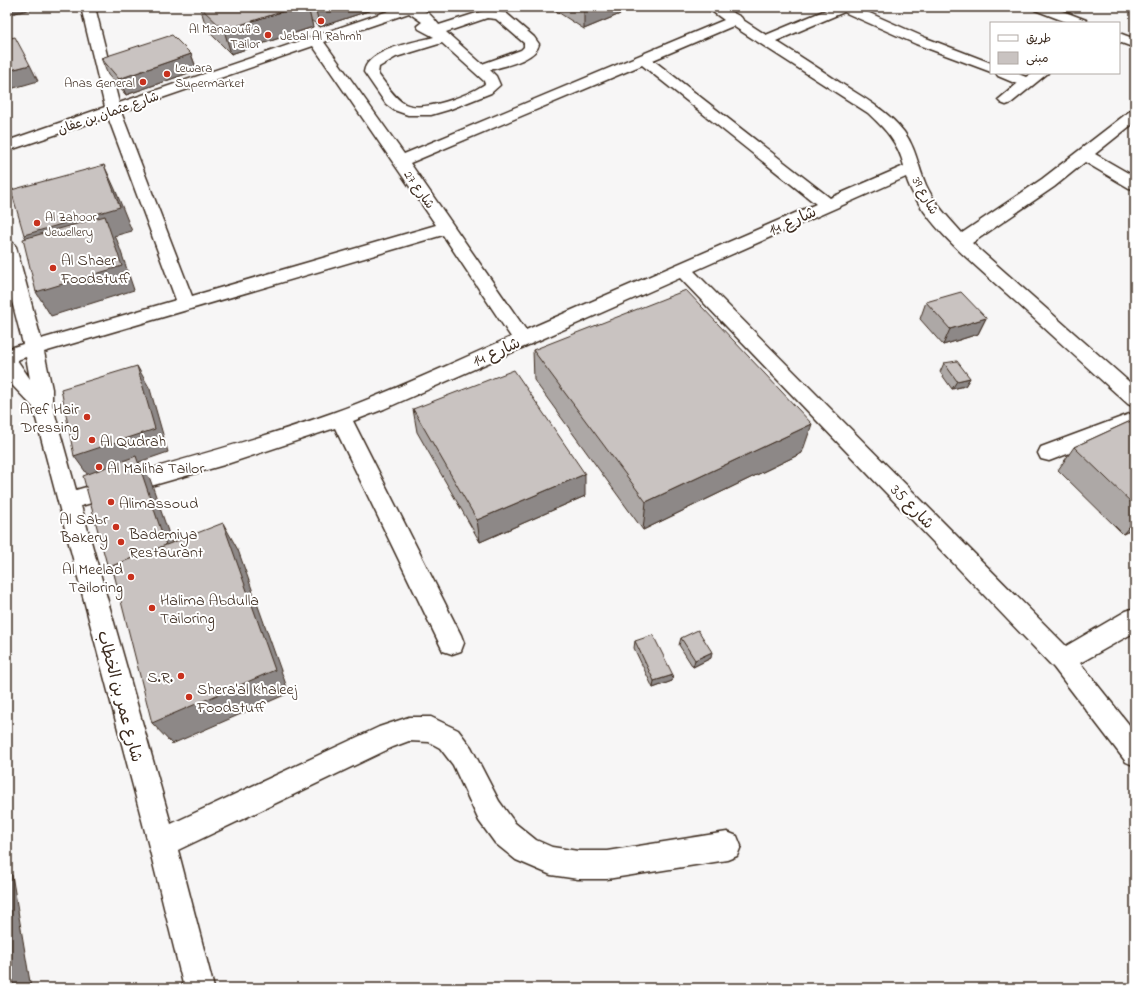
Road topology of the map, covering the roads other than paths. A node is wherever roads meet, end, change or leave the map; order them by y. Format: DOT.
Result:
graph roads {
  1 [pos="88,7"];
  2 [pos="713,7"];
  3 [pos="844,7"];
  4 [pos="1040,7"];
  5 [pos="409,9"];
  6 [pos="736,20"];
  7 [pos="1078,22"];
  8 [pos="440,34"];
  9 [pos="1120,37"];
  10 [pos="766,40"];
  11 [pos="316,41"];
  12 [pos="1135,44"];
  13 [pos="643,60"];
  14 [pos="990,68"];
  15 [pos="480,69"];
  16 [pos="1006,74"];
  17 [pos="1040,74"];
  18 [pos="1028,82"];
  19 [pos="1006,100"];
  20 [pos="113,110"];
  21 [pos="1135,114"];
  22 [pos="7,146"];
  23 [pos="1085,155"];
  24 [pos="401,161"];
  25 [pos="912,168"];
  26 [pos="1135,184"];
  27 [pos="828,205"];
  28 [pos="447,228"];
  29 [pos="961,242"];
  30 [pos="7,247"];
  31 [pos="682,269"];
  32 [pos="186,304"];
  33 [pos="522,340"];
  34 [pos="34,348"];
  35 [pos="7,356"];
  36 [pos="7,360"];
  37 [pos="1135,399"];
  38 [pos="42,404"];
  39 [pos="341,418"];
  40 [pos="1135,420"];
  41 [pos="1049,453"];
  42 [pos="68,501"];
  43 [pos="1135,619"];
  44 [pos="452,643"];
  45 [pos="1063,660"];
  46 [pos="1135,752"];
  47 [pos="162,843"];
  48 [pos="727,846"];
  49 [pos="199,988"];
  1 -- 20 [label="street"];
  2 -- 6 [label="street, شارع 39"];
  3 -- 10 [label="street"];
  3 -- 14 [label="street"];
  4 -- 7 [label="street"];
  5 -- 8 [label="street"];
  5 -- 11 [label="street, شارع عثمان بن عفان"];
  6 -- 10 [label="street, شارع 39"];
  6 -- 13 [label="street"];
  8 -- 15 [label="street"];
  8 -- 15 [label="street"];
  8 -- 15 [label="street"];
  9 -- 12 [label="street"];
  10 -- 25 [label="street, شارع 39"];
  11 -- 20 [label="street, شارع عثمان بن عفان"];
  11 -- 24 [label="street, شارع 27"];
  13 -- 24 [label="street"];
  13 -- 27 [label="street"];
  16 -- 18 [label="street"];
  17 -- 18 [label="street"];
  18 -- 19 [label="street"];
  20 -- 22 [label="street, شارع عثمان بن عفان"];
  20 -- 32 [label="street"];
  21 -- 23 [label="street"];
  23 -- 26 [label="street"];
  23 -- 29 [label="street"];
  24 -- 28 [label="street, شارع 27"];
  25 -- 27 [label="street, شارع 14"];
  25 -- 29 [label="street, شارع 39"];
  27 -- 31 [label="street, شارع 14"];
  28 -- 32 [label="street"];
  28 -- 33 [label="street, شارع 27"];
  29 -- 37 [label="street, شارع 39"];
  30 -- 34 [label="street, شارع عمر بن الخطاب"];
  31 -- 33 [label="street, شارع 14"];
  31 -- 45 [label="street, شارع 35"];
  32 -- 34 [label="street"];
  33 -- 39 [label="street, شارع 14"];
  34 -- 35 [label="street"];
  34 -- 38 [label="street, شارع عمر بن الخطاب"];
  36 -- 38 [label="street, شارع عمر بن الخطاب"];
  38 -- 42 [label="street, شارع عمر بن الخطاب"];
  39 -- 42 [label="street, شارع 14"];
  39 -- 44 [label="street"];
  40 -- 41 [label="street"];
  42 -- 47 [label="street, شارع عمر بن الخطاب"];
  43 -- 45 [label="street"];
  45 -- 46 [label="street, شارع 35"];
  47 -- 48 [label="street"];
  47 -- 49 [label="street, شارع عمر بن الخطاب"];
}
